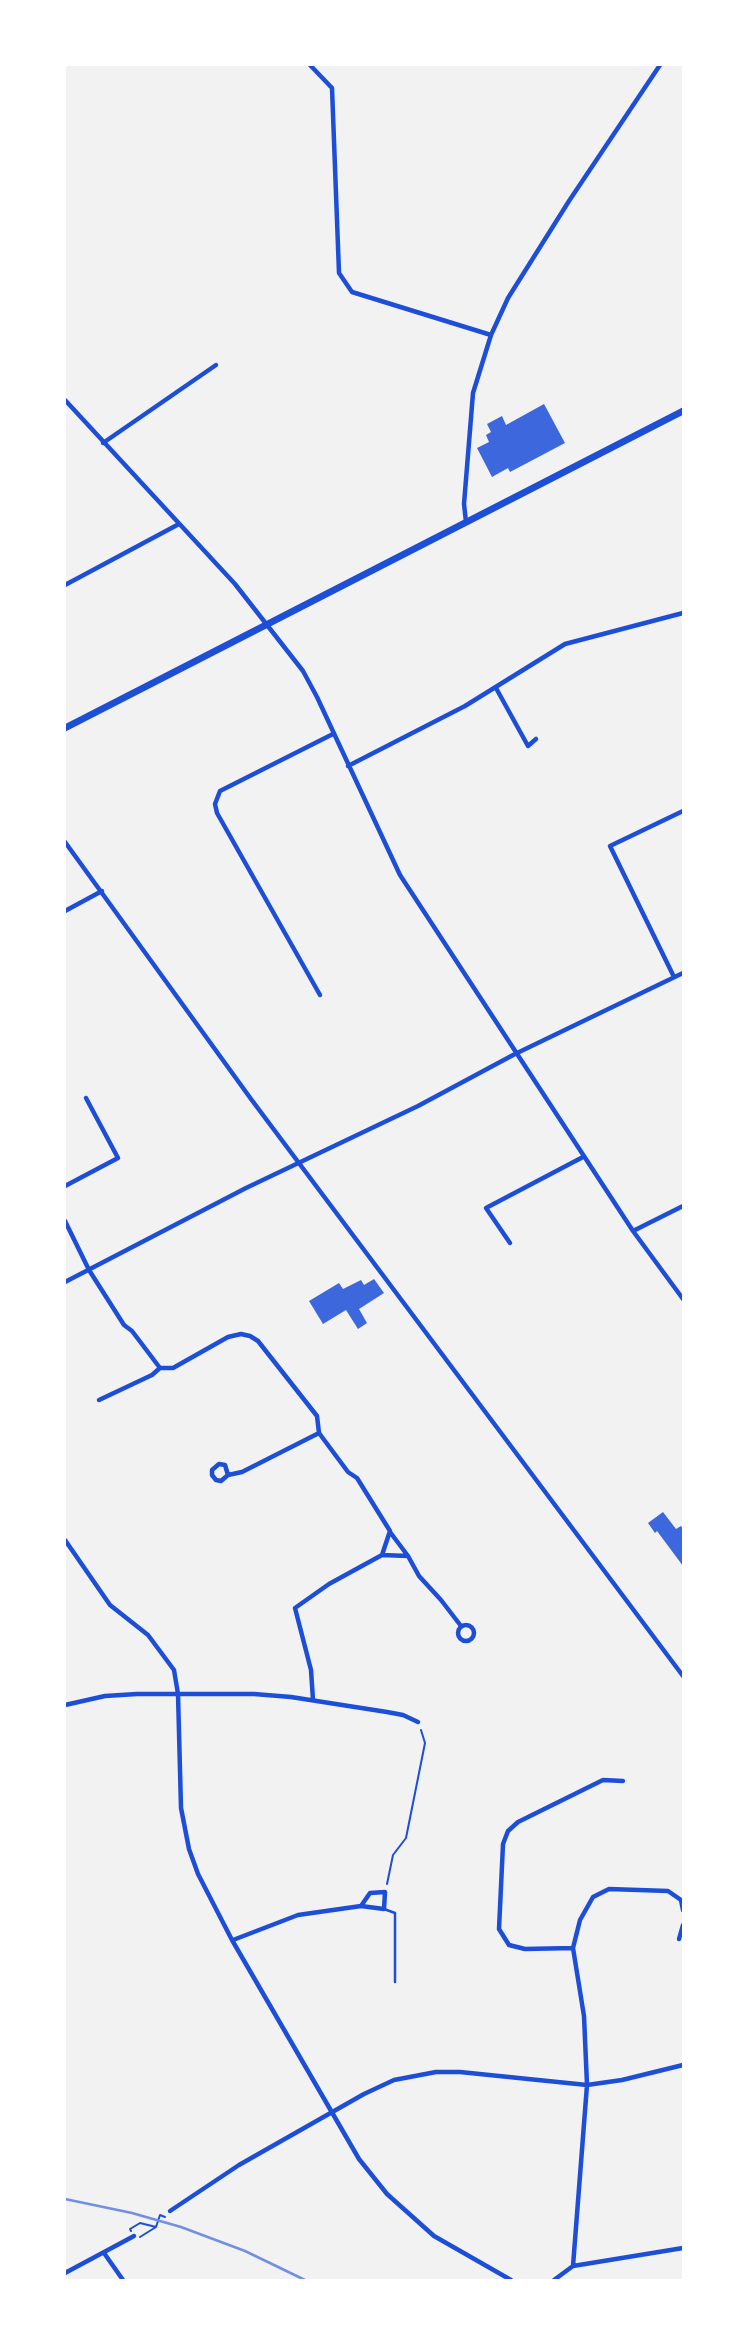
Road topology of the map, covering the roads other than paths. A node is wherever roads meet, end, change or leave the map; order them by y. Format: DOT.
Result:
graph roads {
  1 [pos="310,65"];
  2 [pos="660,65"];
  3 [pos="491,335"];
  4 [pos="216,365"];
  5 [pos="65,400"];
  6 [pos="683,411"];
  7 [pos="103,443"];
  8 [pos="466,522"];
  9 [pos="179,524"];
  10 [pos="65,585"];
  11 [pos="683,613"];
  12 [pos="268,623"];
  13 [pos="496,688"];
  14 [pos="65,728"];
  15 [pos="333,734"];
  16 [pos="536,739"];
  17 [pos="348,766"];
  18 [pos="683,811"];
  19 [pos="65,842"];
  20 [pos="102,891"];
  21 [pos="65,911"];
  22 [pos="683,972"];
  23 [pos="674,977"];
  24 [pos="320,995"];
  25 [pos="515,1054"];
  26 [pos="86,1098"];
  27 [pos="583,1157"];
  28 [pos="298,1162"];
  29 [pos="65,1186"];
  30 [pos="683,1206"];
  31 [pos="65,1221"];
  32 [pos="633,1231"];
  33 [pos="510,1243"];
  34 [pos="89,1270"];
  35 [pos="65,1282"];
  36 [pos="683,1298"];
  37 [pos="160,1368"];
  38 [pos="99,1400"];
  39 [pos="319,1433"];
  40 [pos="228,1475"];
  41 [pos="390,1531"];
  42 [pos="65,1540"];
  43 [pos="67,1548"];
  44 [pos="382,1555"];
  45 [pos="408,1556"];
  46 [pos="461,1626"];
  47 [pos="683,1676"];
  48 [pos="178,1694"];
  49 [pos="313,1700"];
  50 [pos="65,1705"];
  51 [pos="418,1721"];
  52 [pos="623,1781"];
  53 [pos="360,1906"];
  54 [pos="384,1909"];
  55 [pos="683,1910"];
  56 [pos="683,1926"];
  57 [pos="679,1939"];
  58 [pos="232,1940"];
  59 [pos="573,1948"];
  60 [pos="395,1982"];
  61 [pos="683,2065"];
  62 [pos="587,2085"];
  63 [pos="332,2112"];
  64 [pos="170,2211"];
  65 [pos="134,2236"];
  66 [pos="683,2248"];
  67 [pos="104,2253"];
  68 [pos="573,2266"];
  69 [pos="65,2273"];
  70 [pos="123,2280"];
  71 [pos="510,2280"];
  72 [pos="554,2280"];
  1 -- 3 [label="street"];
  2 -- 3 [label="street"];
  3 -- 8 [label="street"];
  4 -- 7 [label="street"];
  5 -- 7 [label="street"];
  6 -- 8 [label="main road"];
  7 -- 9 [label="street"];
  8 -- 12 [label="main road"];
  9 -- 10 [label="street"];
  9 -- 12 [label="street"];
  11 -- 13 [label="street"];
  12 -- 14 [label="main road"];
  12 -- 15 [label="street"];
  13 -- 16 [label="street"];
  13 -- 17 [label="street"];
  15 -- 17 [label="street"];
  15 -- 24 [label="street"];
  17 -- 25 [label="street"];
  18 -- 23 [label="street"];
  19 -- 20 [label="street"];
  20 -- 21 [label="street"];
  20 -- 28 [label="street"];
  22 -- 23 [label="street"];
  23 -- 25 [label="street"];
  25 -- 27 [label="street"];
  25 -- 28 [label="street"];
  26 -- 29 [label="street"];
  27 -- 32 [label="street"];
  27 -- 33 [label="street"];
  28 -- 34 [label="street"];
  28 -- 47 [label="street"];
  30 -- 32 [label="street"];
  31 -- 34 [label="street"];
  32 -- 36 [label="street"];
  34 -- 35 [label="street"];
  34 -- 37 [label="street"];
  37 -- 38 [label="street"];
  37 -- 39 [label="street"];
  39 -- 40 [label="street"];
  39 -- 41 [label="street"];
  41 -- 44 [label="street"];
  41 -- 45 [label="street"];
  42 -- 43 [label="street"];
  43 -- 48 [label="street"];
  44 -- 45 [label="street"];
  44 -- 49 [label="street"];
  45 -- 46 [label="street"];
  48 -- 49 [label="street"];
  48 -- 50 [label="street"];
  48 -- 58 [label="street"];
  49 -- 51 [label="street"];
  52 -- 59 [label="street"];
  53 -- 54 [label="street"];
  53 -- 54 [label="street"];
  53 -- 58 [label="street"];
  54 -- 60 [label="lane"];
  55 -- 59 [label="street"];
  56 -- 57 [label="street"];
  58 -- 63 [label="street"];
  59 -- 62 [label="street"];
  61 -- 62 [label="street"];
  62 -- 63 [label="street"];
  62 -- 68 [label="street"];
  63 -- 64 [label="street"];
  63 -- 71 [label="street"];
  65 -- 67 [label="street"];
  66 -- 68 [label="street"];
  67 -- 69 [label="street"];
  67 -- 70 [label="street"];
  68 -- 72 [label="street"];
}
